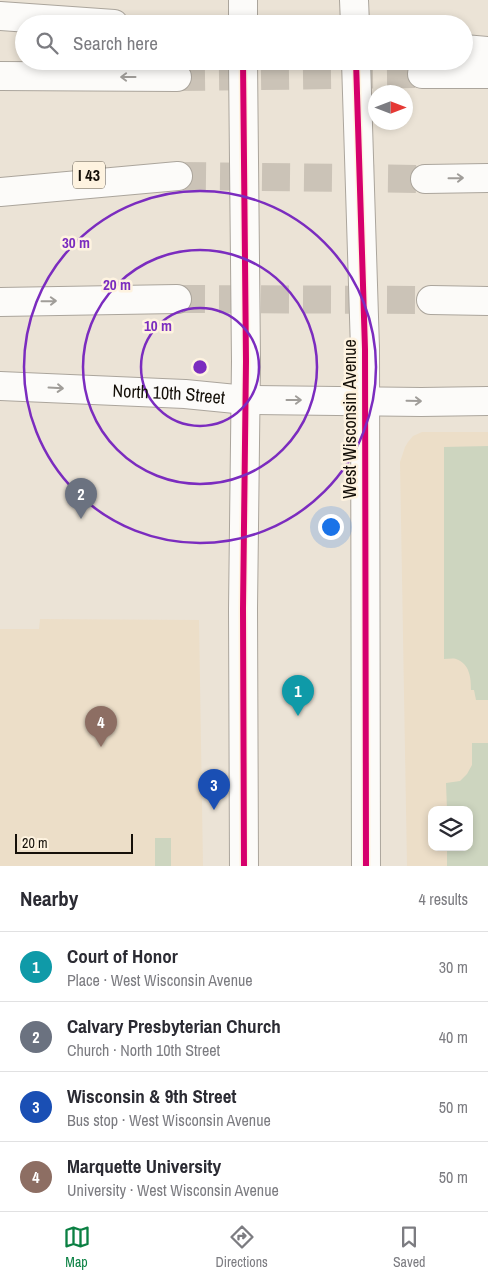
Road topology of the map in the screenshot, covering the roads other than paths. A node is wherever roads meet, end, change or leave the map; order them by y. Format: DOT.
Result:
graph roads {
  1 [pos="243,0"];
  2 [pos="354,0"];
  3 [pos="243,15"];
  4 [pos="355,15"];
  5 [pos="0,16"];
  6 [pos="15,17"];
  7 [pos="473,50"];
  8 [pos="488,51"];
  9 [pos="243,70"];
  10 [pos="356,70"];
  11 [pos="422,74"];
  12 [pos="488,74"];
  13 [pos="0,76"];
  14 [pos="177,77"];
  15 [pos="0,173"];
  16 [pos="488,178"];
  17 [pos="425,179"];
  18 [pos="0,192"];
  19 [pos="177,299"];
  20 [pos="432,300"];
  21 [pos="480,300"];
  22 [pos="0,302"];
  23 [pos="0,386"];
  24 [pos="246,400"];
  25 [pos="366,401"];
  26 [pos="488,401"];
  27 [pos="244,866"];
  28 [pos="366,866"];
  1 -- 3 [label="main road"];
  2 -- 4 [label="main road"];
  5 -- 6 [label="main road"];
  7 -- 8 [label="main road"];
  9 -- 24 [label="main road, bridge"];
  10 -- 25 [label="main road, West Wisconsin Avenue, bridge"];
  11 -- 12 [label="main road"];
  14 -- 13 [label="main road, one-way"];
  15 -- 18 [label="main road, I 43"];
  17 -- 16 [label="main road, one-way"];
  22 -- 19 [label="main road, one-way"];
  20 -- 21 [label="main road"];
  23 -- 24 [label="main road, North 10th Street, one-way"];
  24 -- 25 [label="main road, North 10th Street, one-way"];
  24 -- 27 [label="main road"];
  25 -- 26 [label="main road, North 10th Street, one-way"];
  25 -- 28 [label="main road, West Wisconsin Avenue"];
}
